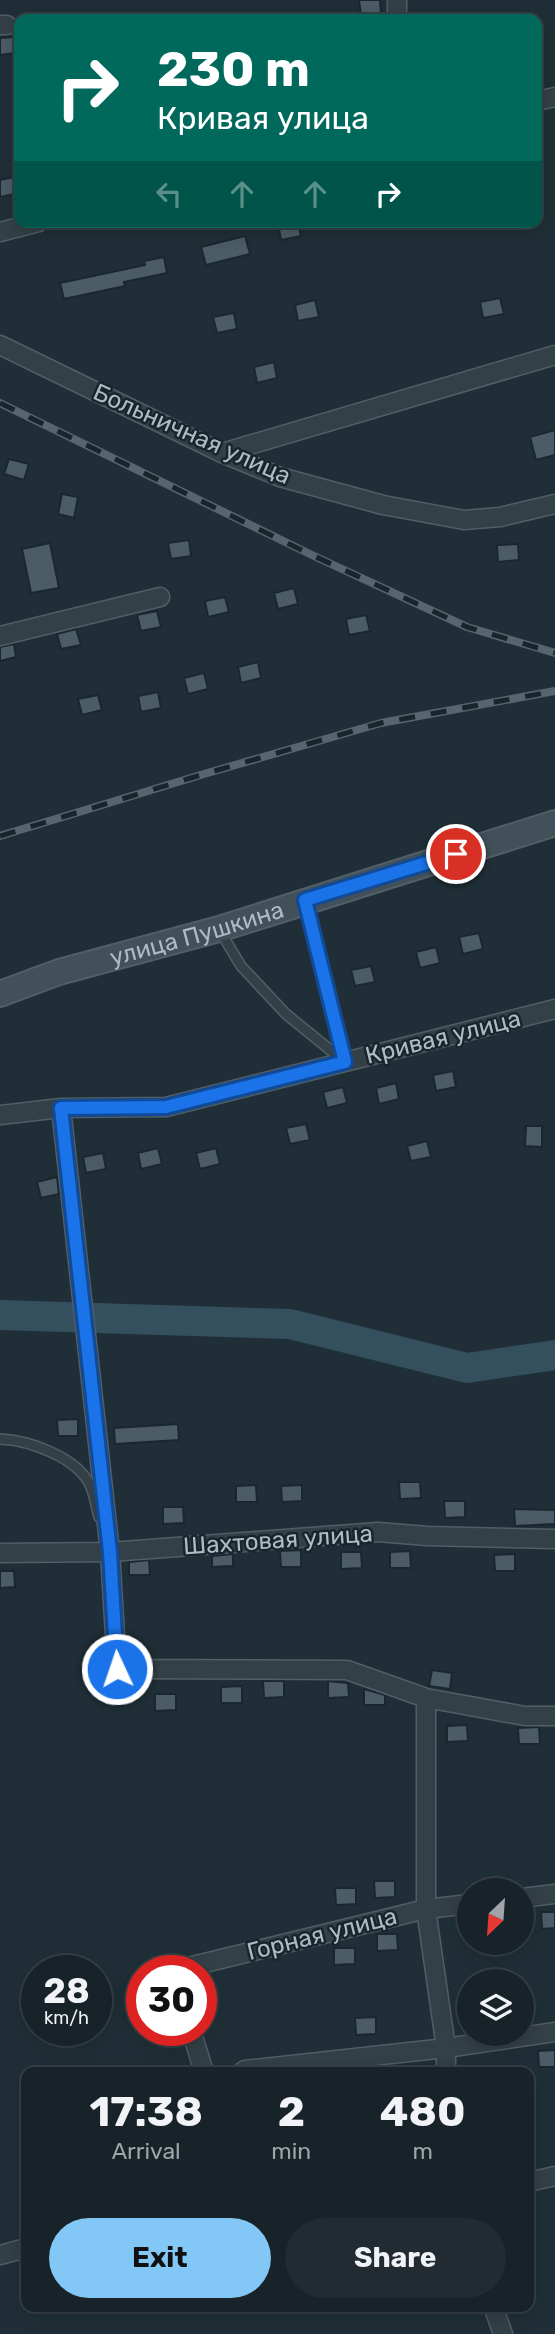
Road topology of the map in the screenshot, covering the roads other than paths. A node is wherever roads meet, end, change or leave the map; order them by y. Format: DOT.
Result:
graph roads {
  1 [pos="0,345"];
  2 [pos="555,355"];
  3 [pos="222,453"];
  4 [pos="555,504"];
  5 [pos="160,597"];
  6 [pos="0,636"];
  7 [pos="555,823"];
  8 [pos="305,900"];
  9 [pos="219,929"];
  10 [pos="0,994"];
  11 [pos="555,1009"];
  12 [pos="345,1062"];
  13 [pos="61,1108"];
  14 [pos="0,1115"];
  15 [pos="0,1439"];
  16 [pos="555,1539"];
  17 [pos="110,1552"];
  18 [pos="0,1553"];
  19 [pos="425,1698"];
  20 [pos="555,1716"];
  21 [pos="555,1894"];
  22 [pos="534,1897"];
  23 [pos="457,1905"];
  24 [pos="426,1909"];
  25 [pos="217,1960"];
  26 [pos="555,2032"];
  27 [pos="196,2046"];
  28 [pos="446,2048"];
  29 [pos="202,2067"];
  30 [pos="272,2067"];
  31 [pos="446,2067"];
  32 [pos="555,2176"];
  33 [pos="534,2181"];
  34 [pos="21,2249"];
  35 [pos="0,2255"];
  36 [pos="495,2312"];
  37 [pos="503,2334"];
  1 -- 3 [label="street, Больничная улица"];
  2 -- 3 [label="street"];
  3 -- 4 [label="street, Больничная улица"];
  5 -- 6 [label="street"];
  7 -- 8 [label="main road, улица Пушкина"];
  8 -- 9 [label="main road, улица Пушкина"];
  8 -- 12 [label="lane"];
  9 -- 10 [label="main road, улица Пушкина"];
  9 -- 12 [label="lane"];
  11 -- 12 [label="street, Кривая улица"];
  12 -- 13 [label="street, Кривая улица"];
  13 -- 14 [label="street, Кривая улица"];
  13 -- 17 [label="street"];
  15 -- 17 [label="lane"];
  16 -- 17 [label="street, Шахтовая улица"];
  17 -- 18 [label="street, Шахтовая улица"];
  17 -- 19 [label="street"];
  19 -- 20 [label="street"];
  19 -- 24 [label="street"];
  21 -- 22 [label="street"];
  23 -- 24 [label="street, Горная улица"];
  24 -- 25 [label="street, Горная улица"];
  24 -- 28 [label="street"];
  26 -- 28 [label="street"];
  27 -- 29 [label="street"];
  28 -- 30 [label="street"];
  28 -- 31 [label="street"];
  32 -- 33 [label="street"];
  34 -- 35 [label="street"];
  36 -- 37 [label="street"];
}
